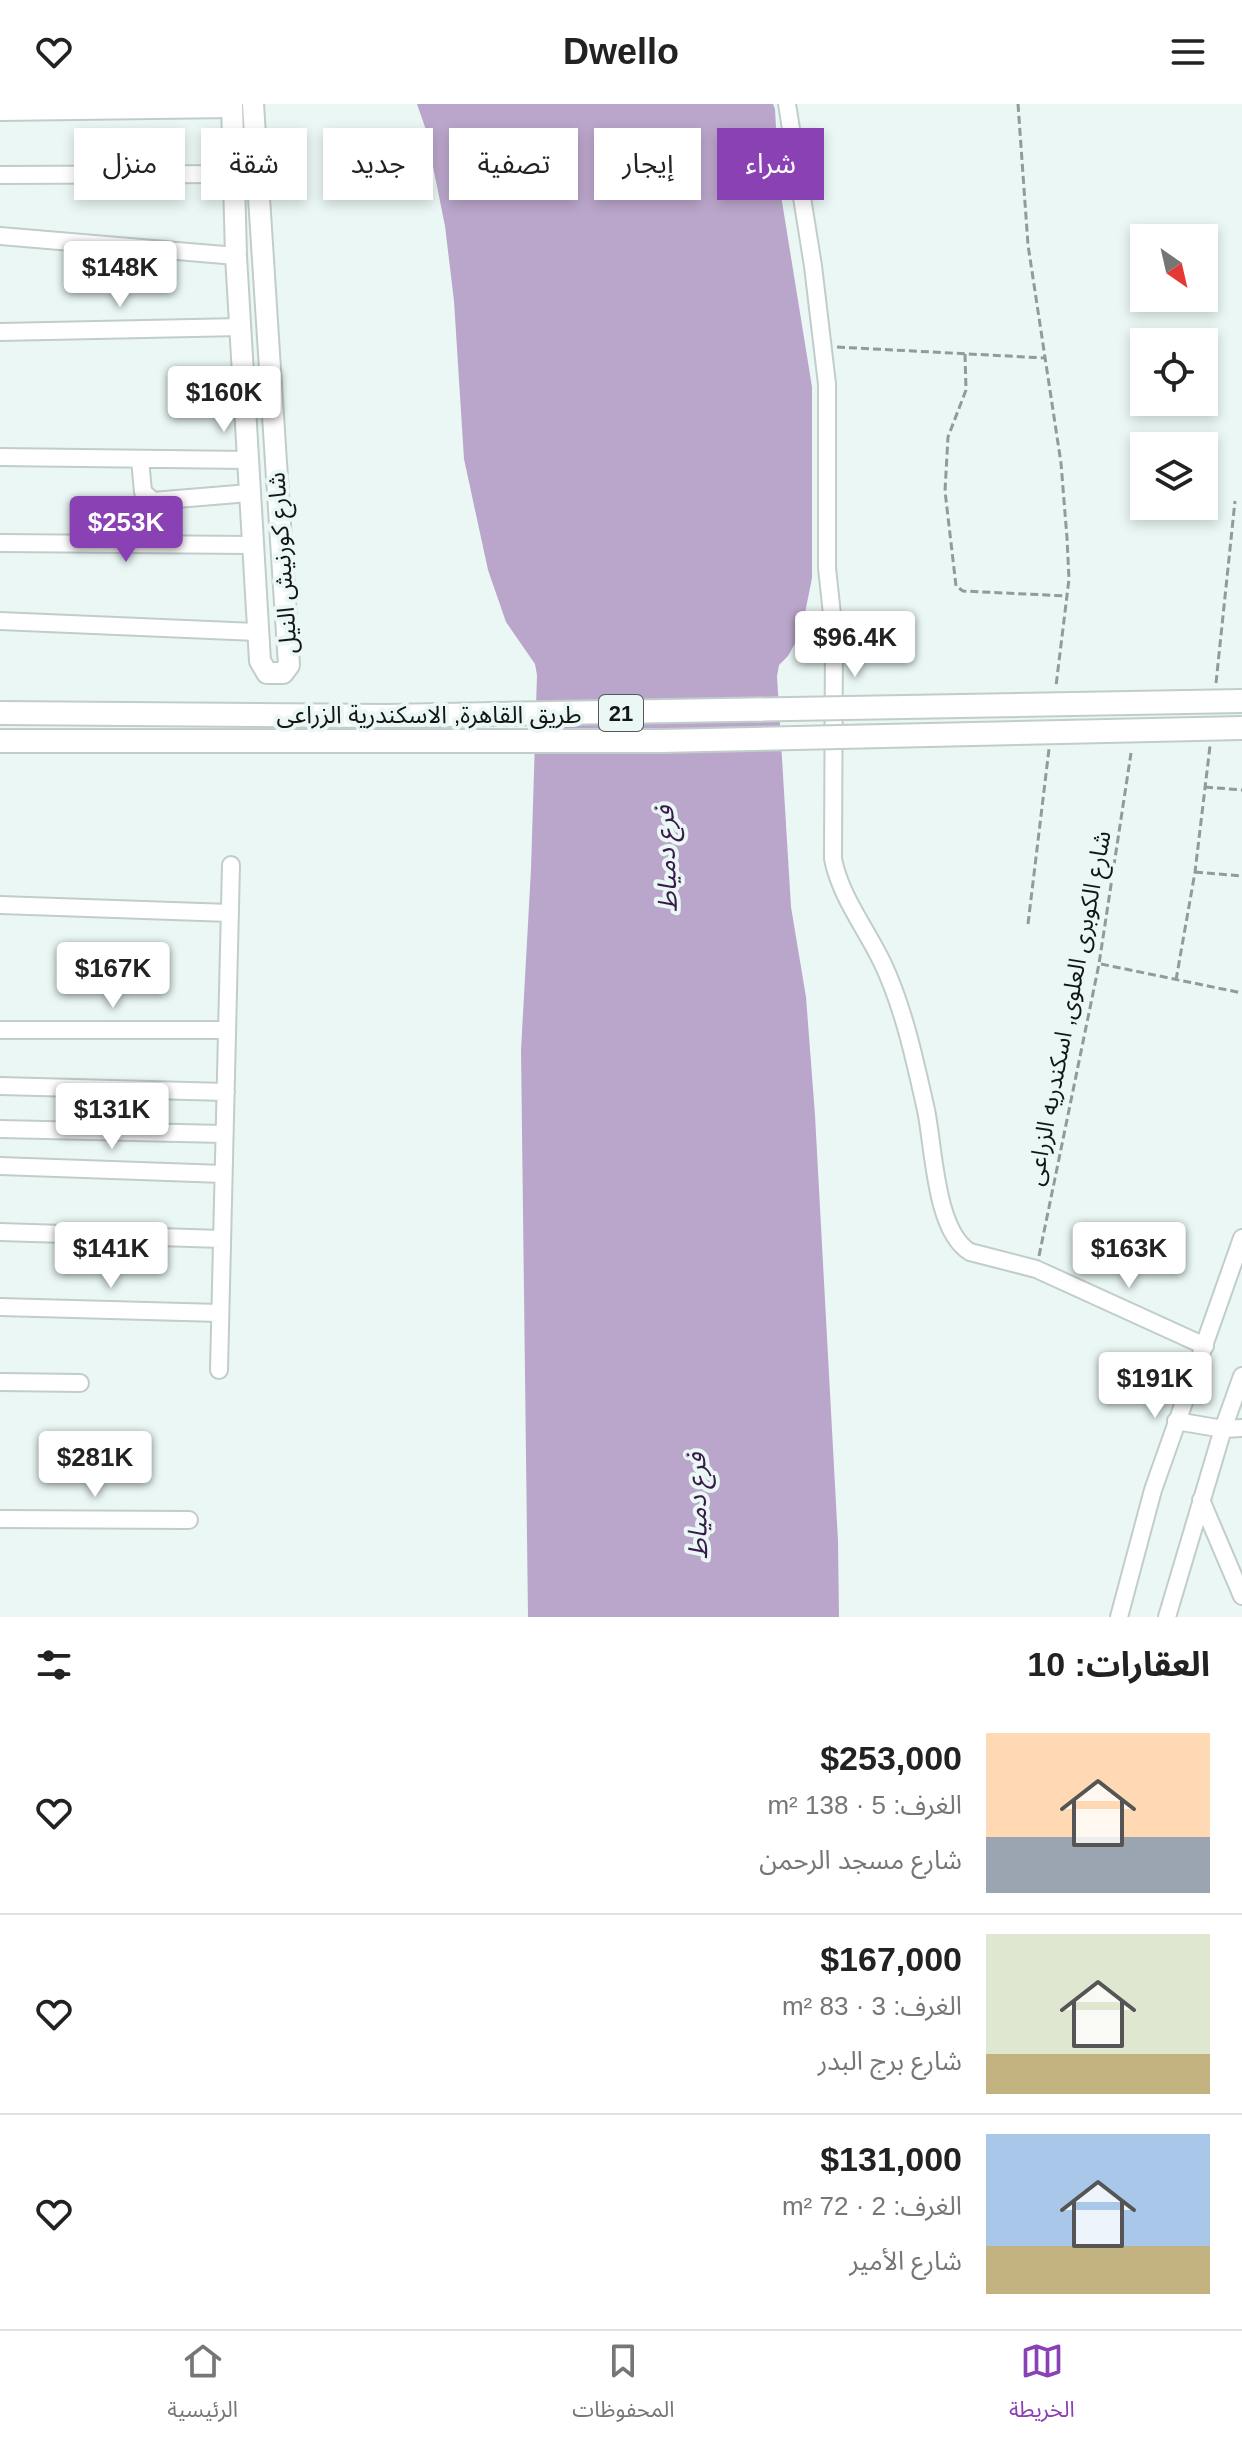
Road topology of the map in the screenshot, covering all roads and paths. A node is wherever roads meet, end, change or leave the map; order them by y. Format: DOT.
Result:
graph roads {
  1 [pos="253,104"];
  2 [pos="787,104"];
  3 [pos="1018,104"];
  4 [pos="232,106"];
  5 [pos="0,112"];
  6 [pos="233,128"];
  7 [pos="201,174"];
  8 [pos="0,175"];
  9 [pos="236,200"];
  10 [pos="0,236"];
  11 [pos="262,241"];
  12 [pos="237,250"];
  13 [pos="241,327"];
  14 [pos="0,332"];
  15 [pos="823,346"];
  16 [pos="965,354"];
  17 [pos="1045,358"];
  18 [pos="0,457"];
  19 [pos="140,459"];
  20 [pos="247,460"];
  21 [pos="249,493"];
  22 [pos="1235,501"];
  23 [pos="0,543"];
  24 [pos="252,545"];
  25 [pos="1067,596"];
  26 [pos="0,621"];
  27 [pos="258,632"];
  28 [pos="1056,690"];
  29 [pos="1215,692"];
  30 [pos="1242,701"];
  31 [pos="0,713"];
  32 [pos="1242,728"];
  33 [pos="1050,737"];
  34 [pos="1210,739"];
  35 [pos="0,741"];
  36 [pos="1131,753"];
  37 [pos="1205,787"];
  38 [pos="1242,790"];
  39 [pos="231,865"];
  40 [pos="1195,872"];
  41 [pos="1242,876"];
  42 [pos="0,905"];
  43 [pos="230,913"];
  44 [pos="1028,924"];
  45 [pos="1099,964"];
  46 [pos="1176,980"];
  47 [pos="1242,993"];
  48 [pos="0,1030"];
  49 [pos="227,1030"];
  50 [pos="0,1086"];
  51 [pos="226,1092"];
  52 [pos="0,1129"];
  53 [pos="224,1134"];
  54 [pos="0,1166"];
  55 [pos="223,1174"];
  56 [pos="0,1232"];
  57 [pos="222,1239"];
  58 [pos="1241,1246"];
  59 [pos="1036,1269"];
  60 [pos="0,1307"];
  61 [pos="220,1313"];
  62 [pos="1205,1346"];
  63 [pos="219,1370"];
  64 [pos="1242,1376"];
  65 [pos="0,1382"];
  66 [pos="80,1383"];
  67 [pos="1176,1421"];
  68 [pos="1242,1428"];
  69 [pos="1223,1429"];
  70 [pos="1201,1500"];
  71 [pos="0,1519"];
  72 [pos="189,1520"];
  73 [pos="1242,1596"];
  74 [pos="1119,1617"];
  75 [pos="1167,1617"];
  1 -- 11 [label="main road, شارع كورنيش النيل"];
  2 -- 15 [label="street"];
  3 -- 17 [label="path"];
  4 -- 5 [label="street"];
  4 -- 6 [label="main road, شارع كورنيش النيل"];
  7 -- 8 [label="street"];
  9 -- 12 [label="main road, شارع كورنيش النيل"];
  10 -- 12 [label="street"];
  11 -- 12 [label="main road"];
  11 -- 27 [label="main road, شارع كورنيش النيل"];
  12 -- 13 [label="main road, شارع كورنيش النيل"];
  13 -- 14 [label="street"];
  13 -- 20 [label="main road, شارع كورنيش النيل"];
  15 -- 16 [label="path"];
  15 -- 59 [label="street"];
  16 -- 17 [label="path"];
  16 -- 25 [label="path"];
  17 -- 25 [label="path"];
  18 -- 19 [label="street"];
  19 -- 20 [label="street"];
  19 -- 21 [label="street"];
  20 -- 21 [label="main road, شارع كورنيش النيل"];
  21 -- 24 [label="main road, شارع كورنيش النيل"];
  22 -- 29 [label="path"];
  23 -- 24 [label="street"];
  24 -- 27 [label="main road, شارع كورنيش النيل"];
  25 -- 28 [label="path"];
  26 -- 27 [label="street"];
  30 -- 31 [label="highway, طريق القاهرة, الاسكندرية الزراعى / 21, bridge"];
  32 -- 35 [label="highway, طريق القاهرة, الاسكندرية الزراعى / 21, bridge"];
  33 -- 44 [label="path"];
  34 -- 37 [label="path"];
  36 -- 45 [label="path, شارع الكوبرى العلوى, اسكندريه الزراعى"];
  37 -- 38 [label="path"];
  37 -- 40 [label="path"];
  39 -- 43 [label="street"];
  40 -- 41 [label="path"];
  40 -- 46 [label="path"];
  42 -- 43 [label="street"];
  43 -- 49 [label="street"];
  45 -- 46 [label="path"];
  45 -- 59 [label="path, شارع الكوبرى العلوى, اسكندريه الزراعى"];
  46 -- 47 [label="path"];
  48 -- 49 [label="street"];
  49 -- 51 [label="street"];
  50 -- 51 [label="street"];
  51 -- 53 [label="street"];
  52 -- 53 [label="street"];
  53 -- 55 [label="street"];
  54 -- 55 [label="street"];
  55 -- 57 [label="street"];
  56 -- 57 [label="street"];
  57 -- 61 [label="street"];
  58 -- 62 [label="street"];
  59 -- 62 [label="street"];
  60 -- 61 [label="street"];
  61 -- 63 [label="street"];
  62 -- 67 [label="street"];
  64 -- 69 [label="street"];
  65 -- 66 [label="street"];
  67 -- 69 [label="street"];
  67 -- 74 [label="street"];
  68 -- 69 [label="street"];
  69 -- 70 [label="street"];
  70 -- 73 [label="street"];
  70 -- 75 [label="street"];
  71 -- 72 [label="street"];
}
